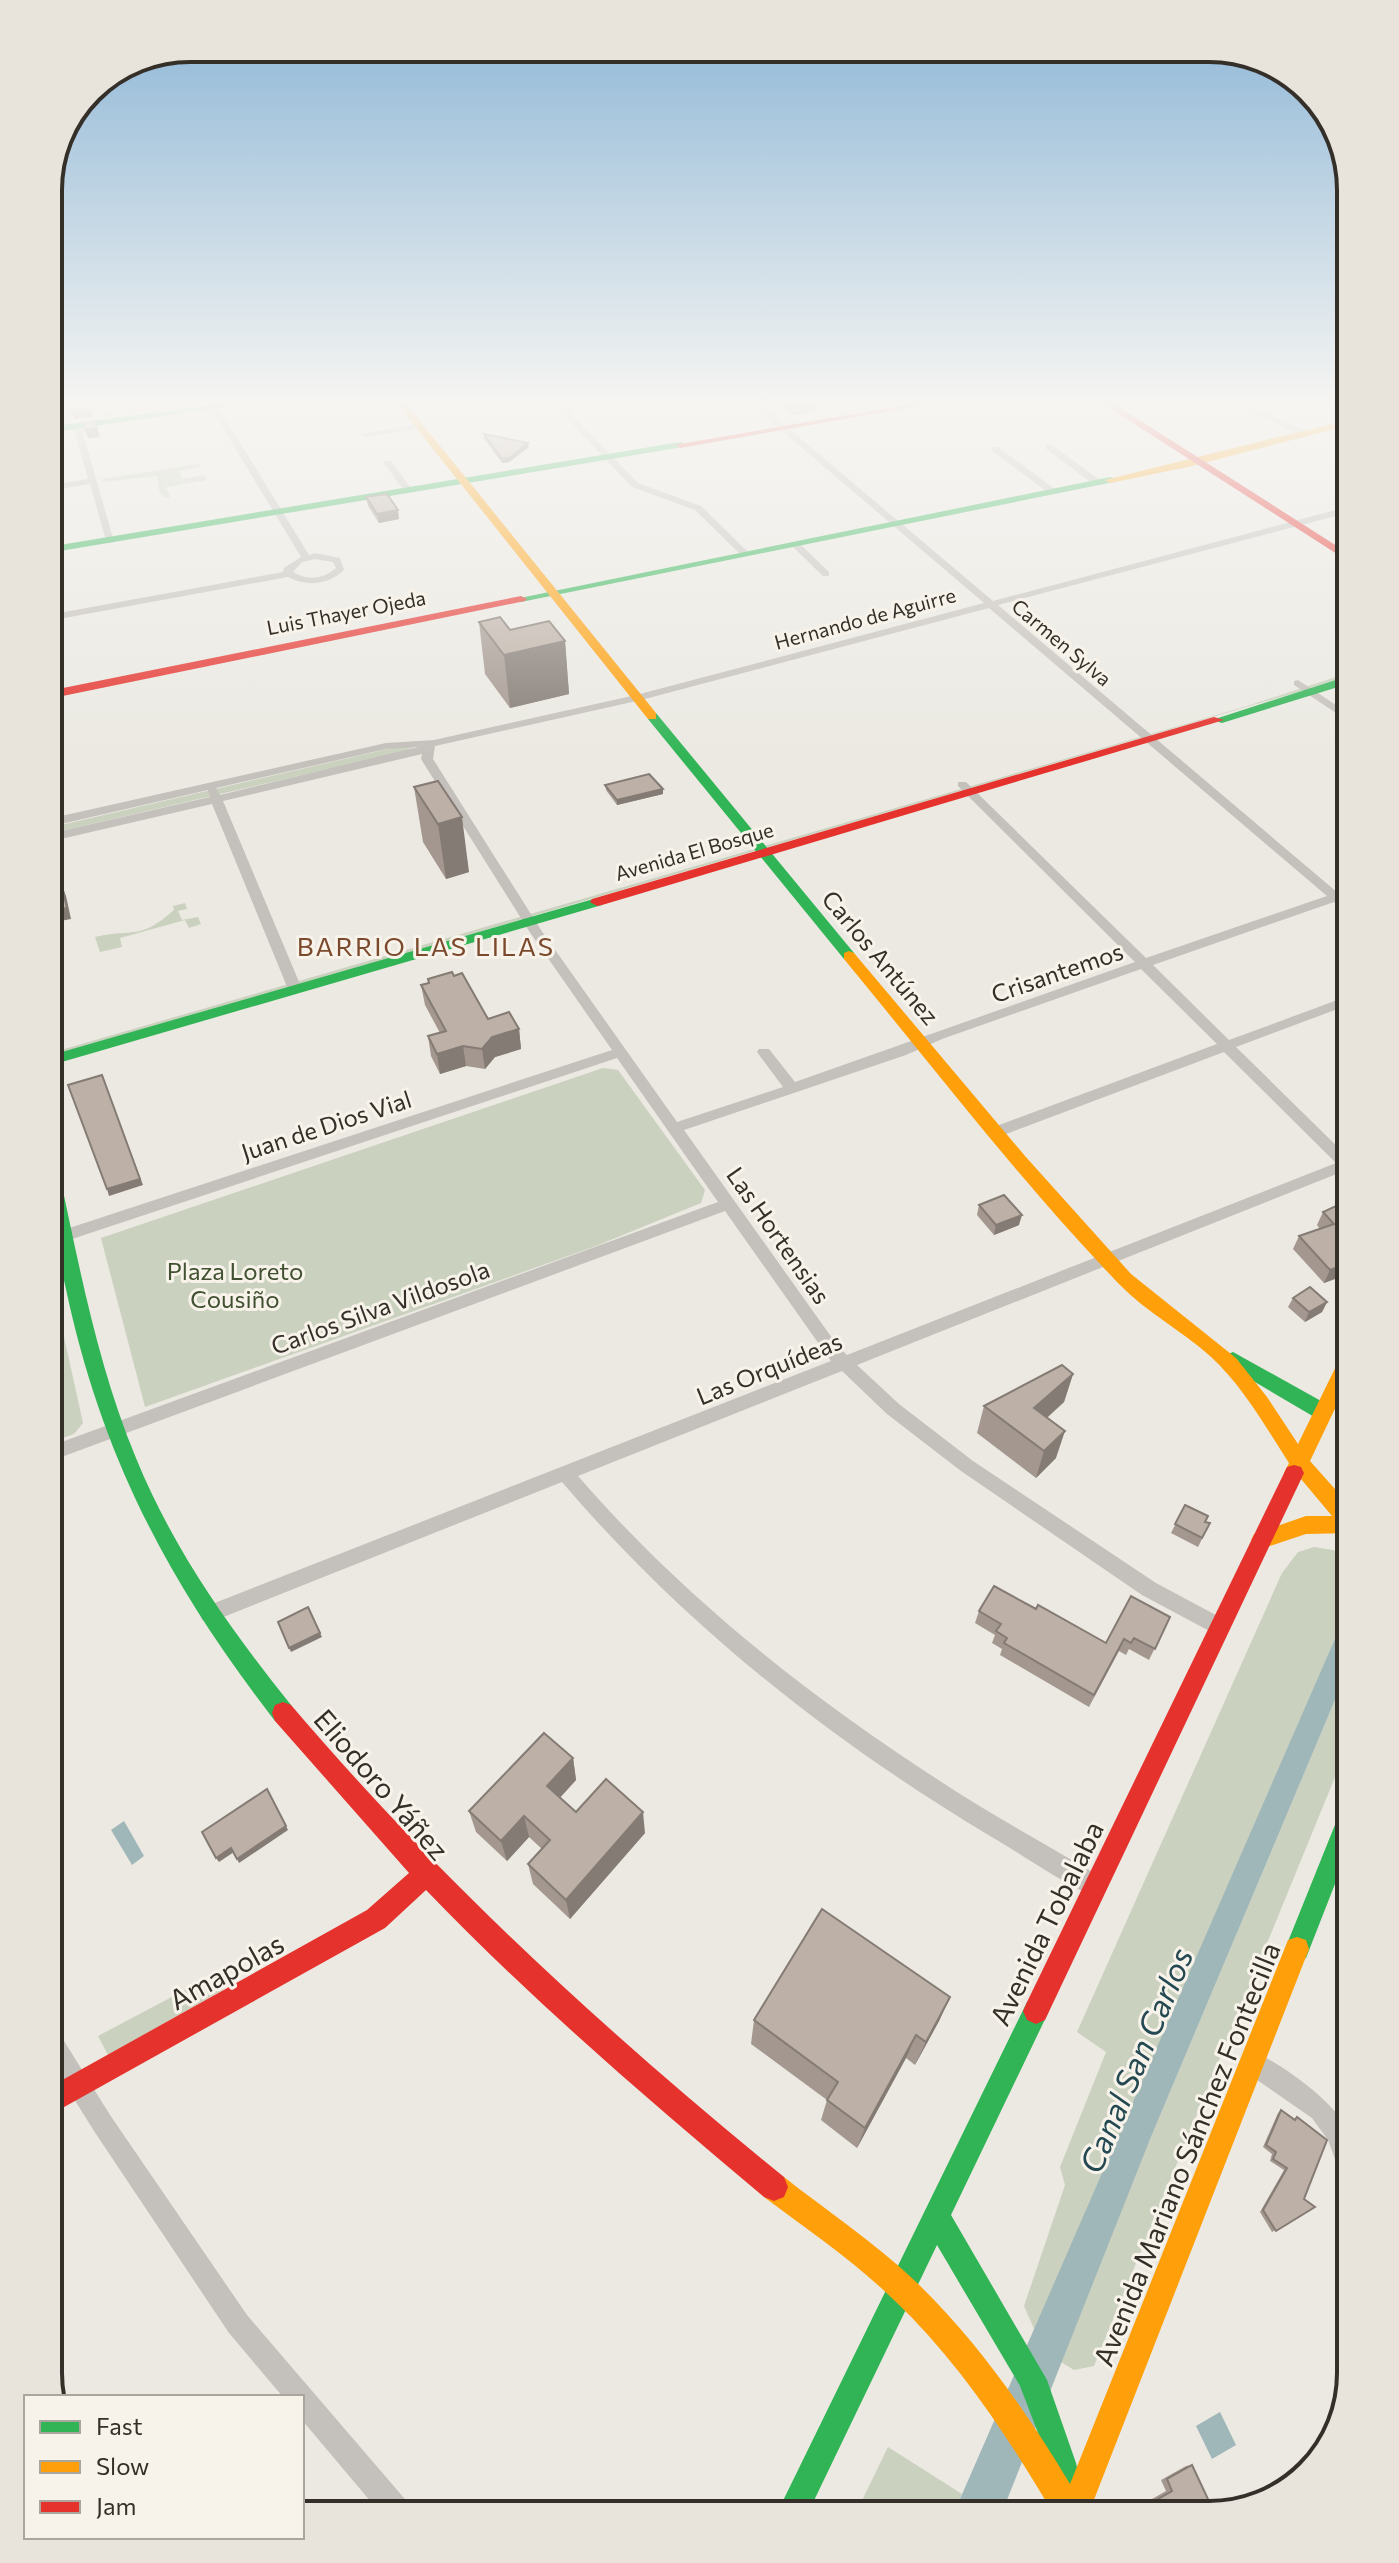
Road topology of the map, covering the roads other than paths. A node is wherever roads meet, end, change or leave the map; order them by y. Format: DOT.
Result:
graph roads {
  1 [pos="105,520"];
  2 [pos="233,520"];
  3 [pos="283,520"];
  4 [pos="494,520"];
  5 [pos="710,520"];
  6 [pos="890,520"];
  7 [pos="917,520"];
  8 [pos="1289,520"];
  9 [pos="1308,520"];
  10 [pos="1294,523"];
  11 [pos="895,524"];
  12 [pos="111,540"];
  13 [pos="795,544"];
  14 [pos="62,548"];
  15 [pos="1337,551"];
  16 [pos="745,554"];
  17 [pos="306,557"];
  18 [pos="289,574"];
  19 [pos="826,574"];
  20 [pos="552,593"];
  21 [pos="990,604"];
  22 [pos="62,615"];
  23 [pos="1337,673"];
  24 [pos="1337,682"];
  25 [pos="1304,688"];
  26 [pos="62,692"];
  27 [pos="637,698"];
  28 [pos="1337,710"];
  29 [pos="1146,736"];
  30 [pos="431,746"];
  31 [pos="210,785"];
  32 [pos="967,788"];
  33 [pos="216,799"];
  34 [pos="62,820"];
  35 [pos="62,835"];
  36 [pos="759,848"];
  37 [pos="1335,897"];
  38 [pos="525,916"];
  39 [pos="1147,965"];
  40 [pos="293,983"];
  41 [pos="1337,1004"];
  42 [pos="62,1042"];
  43 [pos="921,1043"];
  44 [pos="1227,1045"];
  45 [pos="619,1052"];
  46 [pos="764,1052"];
  47 [pos="62,1057"];
  48 [pos="792,1089"];
  49 [pos="674,1128"];
  50 [pos="996,1132"];
  51 [pos="1337,1154"];
  52 [pos="1337,1171"];
  53 [pos="728,1204"];
  54 [pos="62,1236"];
  55 [pos="62,1255"];
  56 [pos="1107,1260"];
  57 [pos="1218,1351"];
  58 [pos="844,1364"];
  59 [pos="1337,1384"];
  60 [pos="1323,1412"];
  61 [pos="115,1430"];
  62 [pos="62,1450"];
  63 [pos="1299,1466"];
  64 [pos="566,1475"];
  65 [pos="1337,1510"];
  66 [pos="1337,1523"];
  67 [pos="1261,1540"];
  68 [pos="209,1614"];
  69 [pos="1220,1627"];
  70 [pos="1337,1848"];
  71 [pos="424,1876"];
  72 [pos="1095,1886"];
  73 [pos="62,2058"];
  74 [pos="1252,2063"];
  75 [pos="79,2085"];
  76 [pos="62,2095"];
  77 [pos="1337,2133"];
  78 [pos="937,2216"];
  79 [pos="903,2289"];
  80 [pos="298,2395"];
  81 [pos="304,2402"];
  82 [pos="388,2501"];
  83 [pos="798,2501"];
  84 [pos="1064,2501"];
  85 [pos="1069,2501"];
  86 [pos="1078,2501"];
  1 -- 12 [label="street"];
  2 -- 12 [label="street"];
  3 -- 17 [label="street"];
  4 -- 20 [label="street, Carlos Antúnez"];
  5 -- 16 [label="street"];
  6 -- 11 [label="street, Carmen Sylva"];
  7 -- 11 [label="street, Luis Thayer Ojeda"];
  8 -- 10 [label="street"];
  9 -- 10 [label="street, Hernando de Aguirre"];
  10 -- 15 [label="street"];
  10 -- 21 [label="street, Hernando de Aguirre"];
  11 -- 13 [label="street, Luis Thayer Ojeda"];
  11 -- 21 [label="street, Carmen Sylva"];
  12 -- 14 [label="street"];
  13 -- 16 [label="street, Luis Thayer Ojeda"];
  13 -- 19 [label="street"];
  16 -- 20 [label="street, Luis Thayer Ojeda"];
  17 -- 18 [label="street"];
  17 -- 18 [label="street"];
  18 -- 22 [label="street"];
  20 -- 26 [label="street, Luis Thayer Ojeda"];
  20 -- 27 [label="street, Carlos Antúnez"];
  21 -- 27 [label="street, Hernando de Aguirre"];
  21 -- 29 [label="street, Carmen Sylva"];
  23 -- 25 [label="street, Avenida El Bosque"];
  24 -- 25 [label="street, Avenida El Bosque"];
  25 -- 28 [label="street"];
  25 -- 29 [label="street, Avenida El Bosque"];
  27 -- 30 [label="street, Hernando de Aguirre"];
  27 -- 36 [label="street, Carlos Antúnez"];
  29 -- 32 [label="street, Avenida El Bosque"];
  29 -- 37 [label="street, Carmen Sylva"];
  30 -- 31 [label="street, Hernando de Aguirre"];
  30 -- 33 [label="street, Hernando de Aguirre"];
  30 -- 38 [label="street, Las Hortensias"];
  31 -- 33 [label="street"];
  31 -- 34 [label="street, Hernando de Aguirre"];
  32 -- 36 [label="street, Avenida El Bosque"];
  32 -- 39 [label="street"];
  33 -- 35 [label="street, Hernando de Aguirre"];
  33 -- 40 [label="street"];
  36 -- 38 [label="street, Avenida El Bosque"];
  36 -- 43 [label="street, Carlos Antúnez"];
  37 -- 39 [label="street, Crisantemos"];
  38 -- 40 [label="street, Avenida El Bosque"];
  38 -- 45 [label="street, Las Hortensias"];
  39 -- 43 [label="street, Crisantemos"];
  39 -- 44 [label="street"];
  40 -- 42 [label="street, Avenida El Bosque"];
  40 -- 47 [label="street, Avenida El Bosque"];
  41 -- 44 [label="street"];
  43 -- 48 [label="street, Crisantemos"];
  43 -- 50 [label="street, Carlos Antúnez"];
  44 -- 50 [label="street"];
  44 -- 51 [label="street"];
  45 -- 49 [label="street, Las Hortensias"];
  45 -- 54 [label="street, Juan de Dios Vial"];
  46 -- 48 [label="street"];
  48 -- 49 [label="street, Crisantemos"];
  49 -- 53 [label="street, Las Hortensias"];
  50 -- 56 [label="street, Carlos Antúnez"];
  52 -- 56 [label="street, Las Orquídeas"];
  53 -- 58 [label="street, Las Hortensias"];
  53 -- 61 [label="street, Carlos Silva Vildosola"];
  55 -- 61 [label="street, Eliodoro Yáñez"];
  56 -- 57 [label="street, Carlos Antúnez"];
  56 -- 58 [label="street, Las Orquídeas"];
  57 -- 60 [label="street"];
  57 -- 63 [label="street, Carlos Antúnez"];
  58 -- 64 [label="street, Las Orquídeas"];
  58 -- 69 [label="street, Las Hortensias"];
  59 -- 60 [label="street, Avenida Tobalaba"];
  60 -- 63 [label="street, Avenida Tobalaba"];
  61 -- 62 [label="street, Carlos Silva Vildosola"];
  61 -- 68 [label="street, Eliodoro Yáñez"];
  63 -- 65 [label="street, Carlos Antúnez"];
  63 -- 67 [label="street, Avenida Tobalaba"];
  64 -- 68 [label="street, Las Orquídeas"];
  64 -- 72 [label="street"];
  66 -- 67 [label="street"];
  67 -- 69 [label="street, Avenida Tobalaba"];
  68 -- 71 [label="street, Eliodoro Yáñez"];
  69 -- 72 [label="street, Avenida Tobalaba"];
  70 -- 74 [label="street, Avenida Mariano Sánchez Fontecilla"];
  71 -- 75 [label="street, Amapolas"];
  71 -- 79 [label="street, Eliodoro Yáñez"];
  72 -- 78 [label="street, Avenida Tobalaba"];
  73 -- 75 [label="street"];
  74 -- 77 [label="street"];
  74 -- 86 [label="street, Avenida Mariano Sánchez Fontecilla"];
  75 -- 76 [label="street, Amapolas"];
  75 -- 80 [label="street"];
  78 -- 79 [label="street, Avenida Tobalaba"];
  78 -- 85 [label="street"];
  79 -- 83 [label="street, Avenida Tobalaba"];
  79 -- 84 [label="street, Eliodoro Yáñez"];
  81 -- 82 [label="street"];
}
